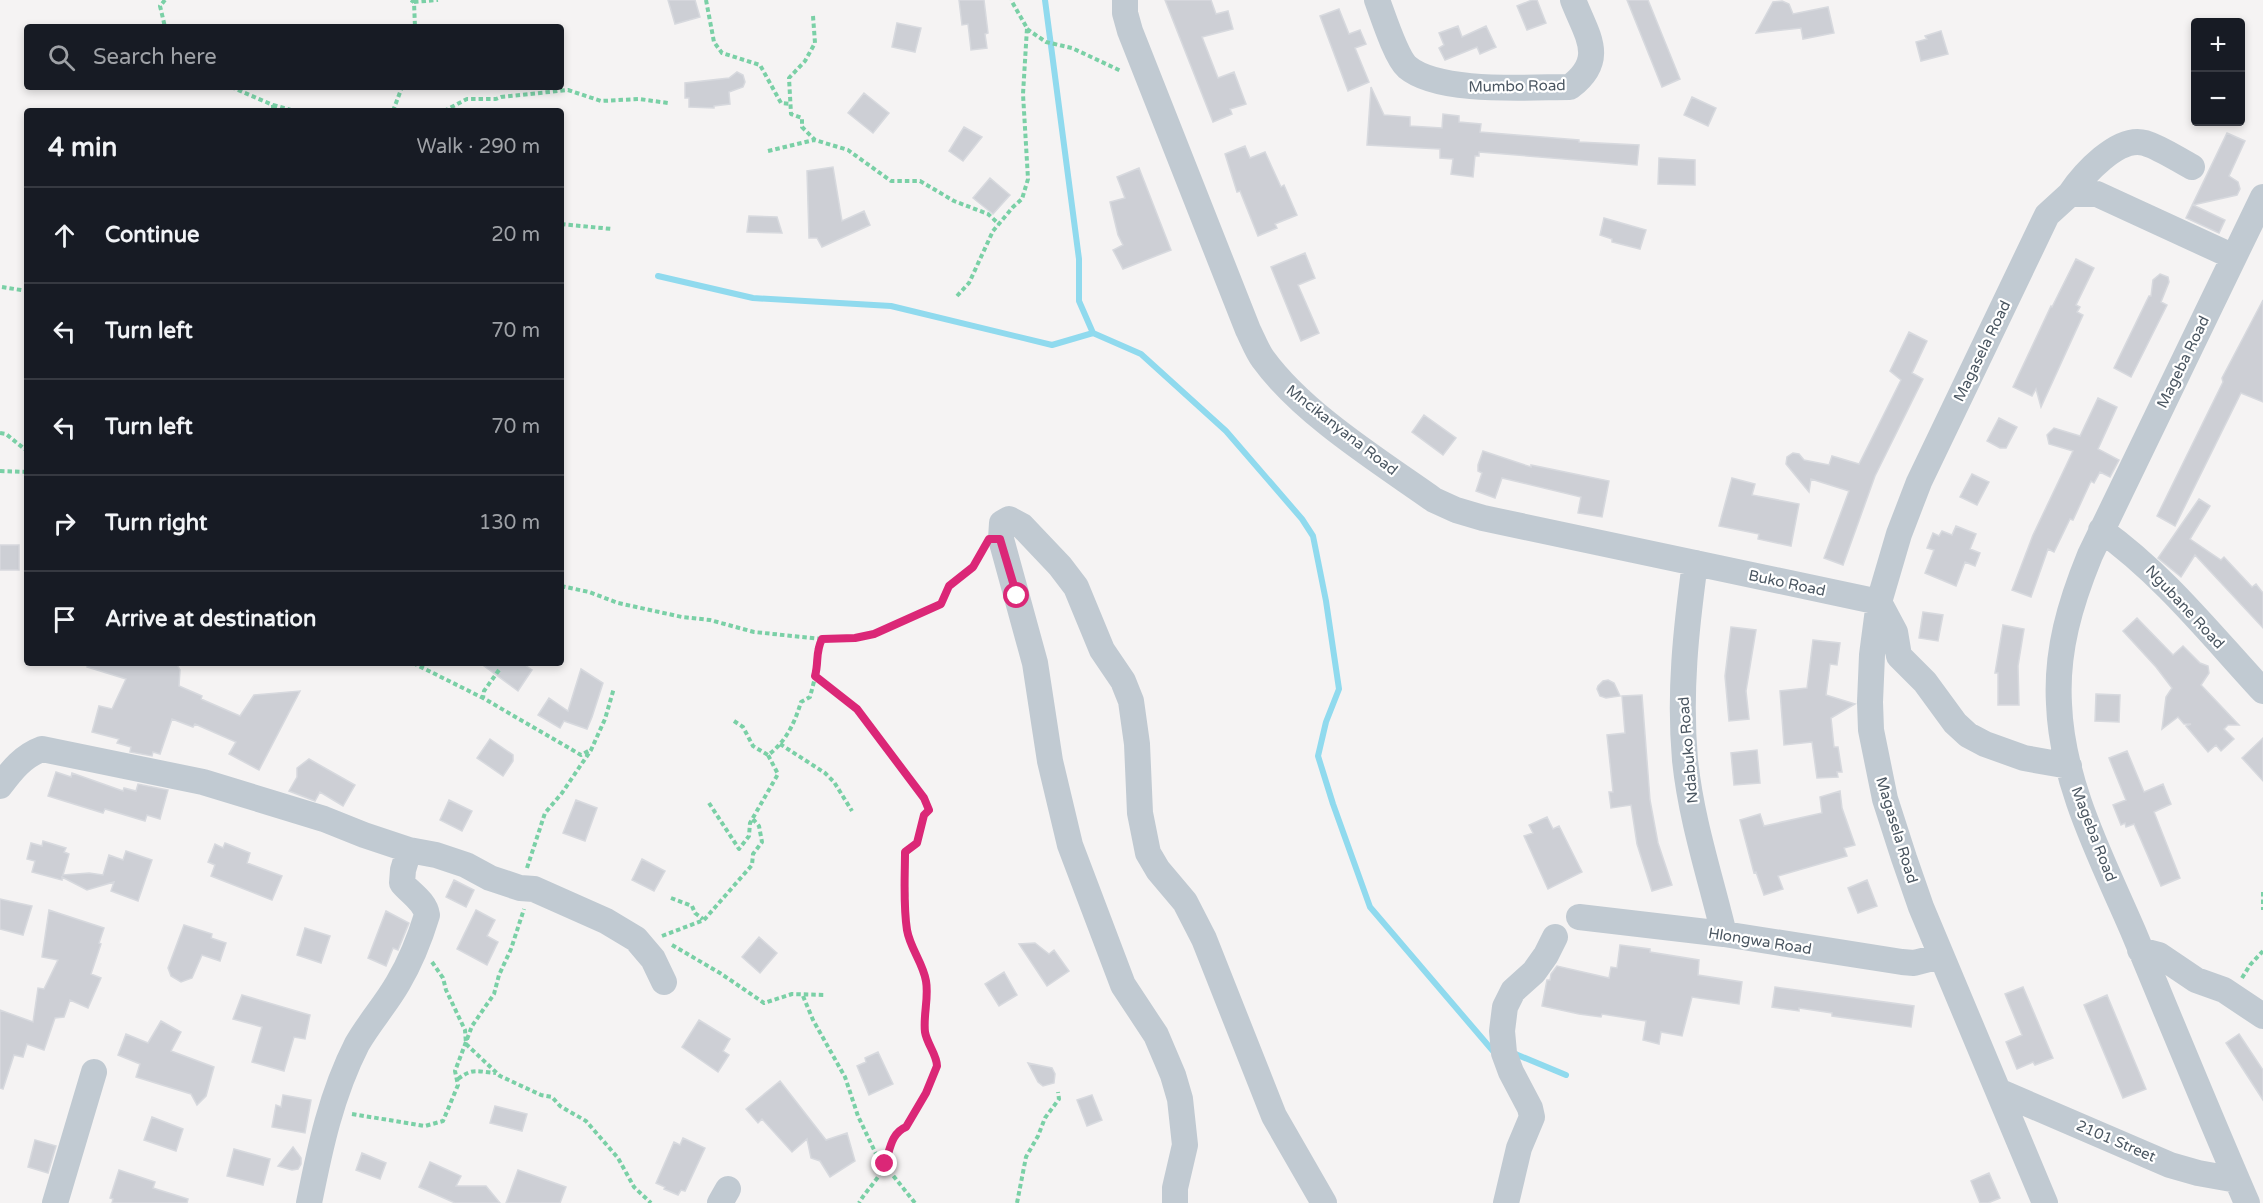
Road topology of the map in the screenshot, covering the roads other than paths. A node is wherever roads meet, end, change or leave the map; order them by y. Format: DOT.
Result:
graph roads {
  1 [pos="1125,0"];
  2 [pos="1377,0"];
  3 [pos="1573,0"];
  4 [pos="2192,167"];
  5 [pos="2070,194"];
  6 [pos="2263,196"];
  7 [pos="2234,257"];
  8 [pos="2101,530"];
  9 [pos="1695,564"];
  10 [pos="1879,602"];
  11 [pos="2263,691"];
  12 [pos="2069,766"];
  13 [pos="0,786"];
  14 [pos="409,850"];
  15 [pos="1579,917"];
  16 [pos="1724,934"];
  17 [pos="1555,937"];
  18 [pos="2140,950"];
  19 [pos="1941,956"];
  20 [pos="664,982"];
  21 [pos="2263,1016"];
  22 [pos="94,1072"];
  23 [pos="1998,1091"];
  24 [pos="2242,1191"];
  25 [pos="55,1203"];
  26 [pos="309,1203"];
  27 [pos="1176,1203"];
  28 [pos="1324,1203"];
  29 [pos="1506,1203"];
  30 [pos="2045,1203"];
  1 -- 9 [label="street, Mncikanyana Road"];
  2 -- 3 [label="street, Mumbo Road"];
  4 -- 5 [label="street"];
  5 -- 7 [label="street"];
  5 -- 10 [label="street, Magasela Road"];
  6 -- 7 [label="street, Mageba Road"];
  7 -- 8 [label="street, Mageba Road"];
  8 -- 11 [label="street, Ngubane Road"];
  8 -- 12 [label="street, Mageba Road"];
  9 -- 10 [label="street, Buko Road"];
  9 -- 16 [label="street, Ndabuko Road"];
  10 -- 12 [label="street"];
  10 -- 19 [label="street, Magasela Road"];
  12 -- 18 [label="street, Mageba Road"];
  13 -- 14 [label="street"];
  14 -- 20 [label="street"];
  14 -- 26 [label="street"];
  15 -- 16 [label="street, Hlongwa Road"];
  16 -- 19 [label="street, Hlongwa Road"];
  17 -- 29 [label="street"];
  18 -- 21 [label="street"];
  18 -- 24 [label="street, Mageba Road"];
  19 -- 23 [label="street, Magasela Road"];
  22 -- 25 [label="street"];
  23 -- 24 [label="street, 2101 Street"];
  23 -- 30 [label="street, Magasela Road"];
  27 -- 28 [label="street"];
}
